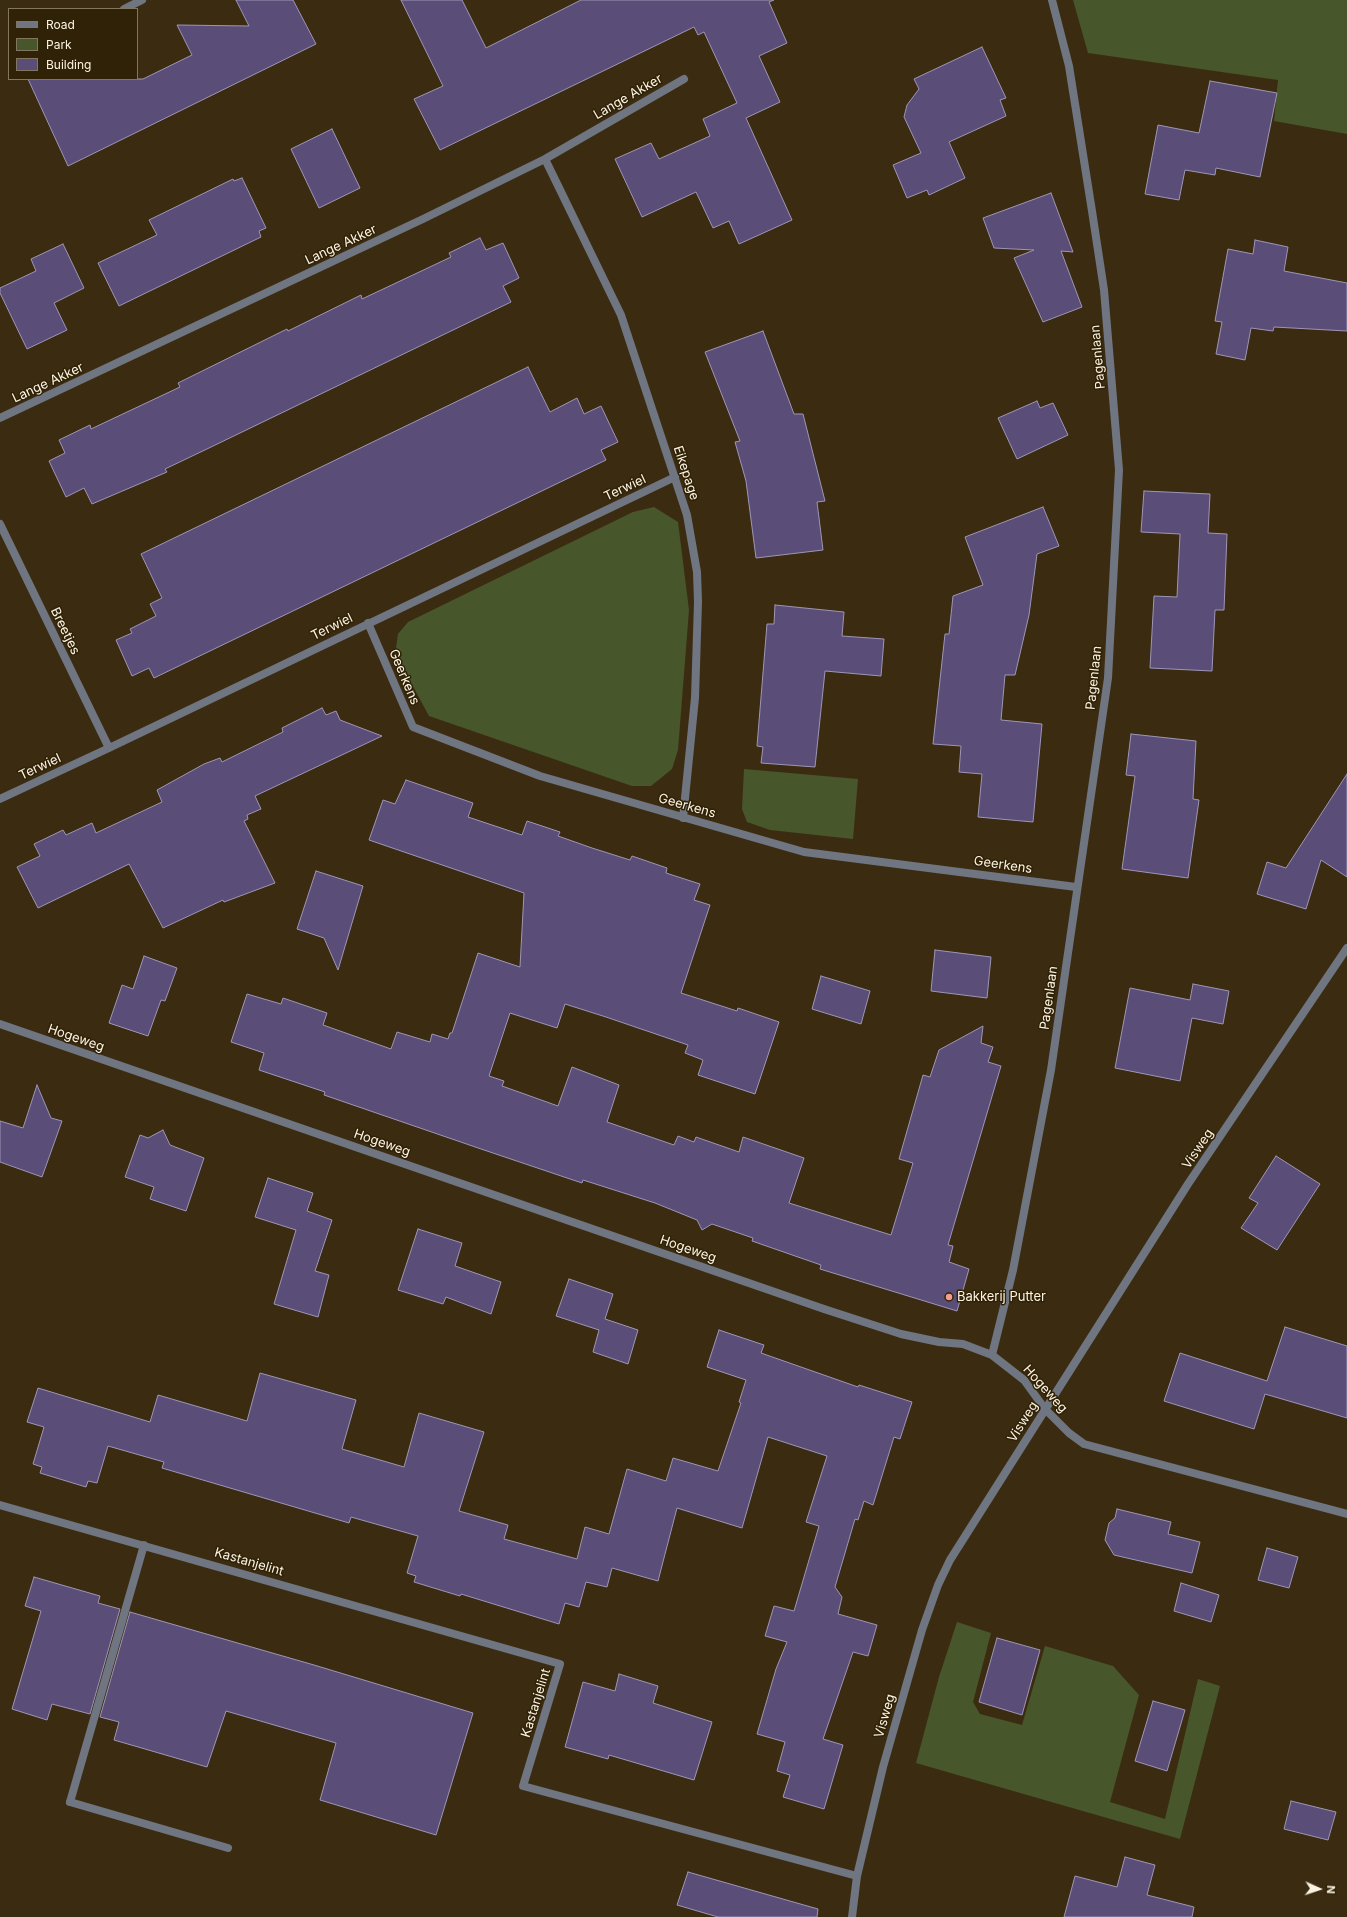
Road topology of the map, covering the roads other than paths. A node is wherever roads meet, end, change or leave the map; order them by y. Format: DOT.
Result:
graph roads {
  1 [pos="142,0"];
  2 [pos="1052,0"];
  3 [pos="126,8"];
  4 [pos="684,79"];
  5 [pos="545,159"];
  6 [pos="0,418"];
  7 [pos="675,477"];
  8 [pos="0,524"];
  9 [pos="368,623"];
  10 [pos="109,748"];
  11 [pos="0,799"];
  12 [pos="683,818"];
  13 [pos="1076,887"];
  14 [pos="1347,948"];
  15 [pos="0,1024"];
  16 [pos="992,1355"];
  17 [pos="1045,1409"];
  18 [pos="0,1505"];
  19 [pos="1347,1514"];
  20 [pos="144,1545"];
  21 [pos="228,1848"];
  22 [pos="858,1876"];
  23 [pos="852,1917"];
  1 -- 3 [label="street"];
  2 -- 13 [label="street, Pagenlaan"];
  4 -- 5 [label="street, Lange Akker"];
  5 -- 6 [label="street, Lange Akker"];
  5 -- 7 [label="street, Eikepage"];
  7 -- 9 [label="street, Terwiel"];
  7 -- 12 [label="street, Eikepage"];
  8 -- 10 [label="street, Breetjes"];
  9 -- 10 [label="street, Terwiel"];
  9 -- 12 [label="street, Geerkens"];
  10 -- 11 [label="street, Terwiel"];
  12 -- 13 [label="street, Geerkens"];
  13 -- 16 [label="street, Pagenlaan"];
  14 -- 17 [label="street, Visweg"];
  15 -- 16 [label="street, Hogeweg"];
  16 -- 17 [label="street, Hogeweg"];
  17 -- 19 [label="street, Hogeweg"];
  17 -- 22 [label="street, Visweg"];
  18 -- 20 [label="street, Kastanjelint"];
  20 -- 21 [label="street"];
  20 -- 22 [label="street, Kastanjelint"];
  22 -- 23 [label="street, Visweg"];
}
